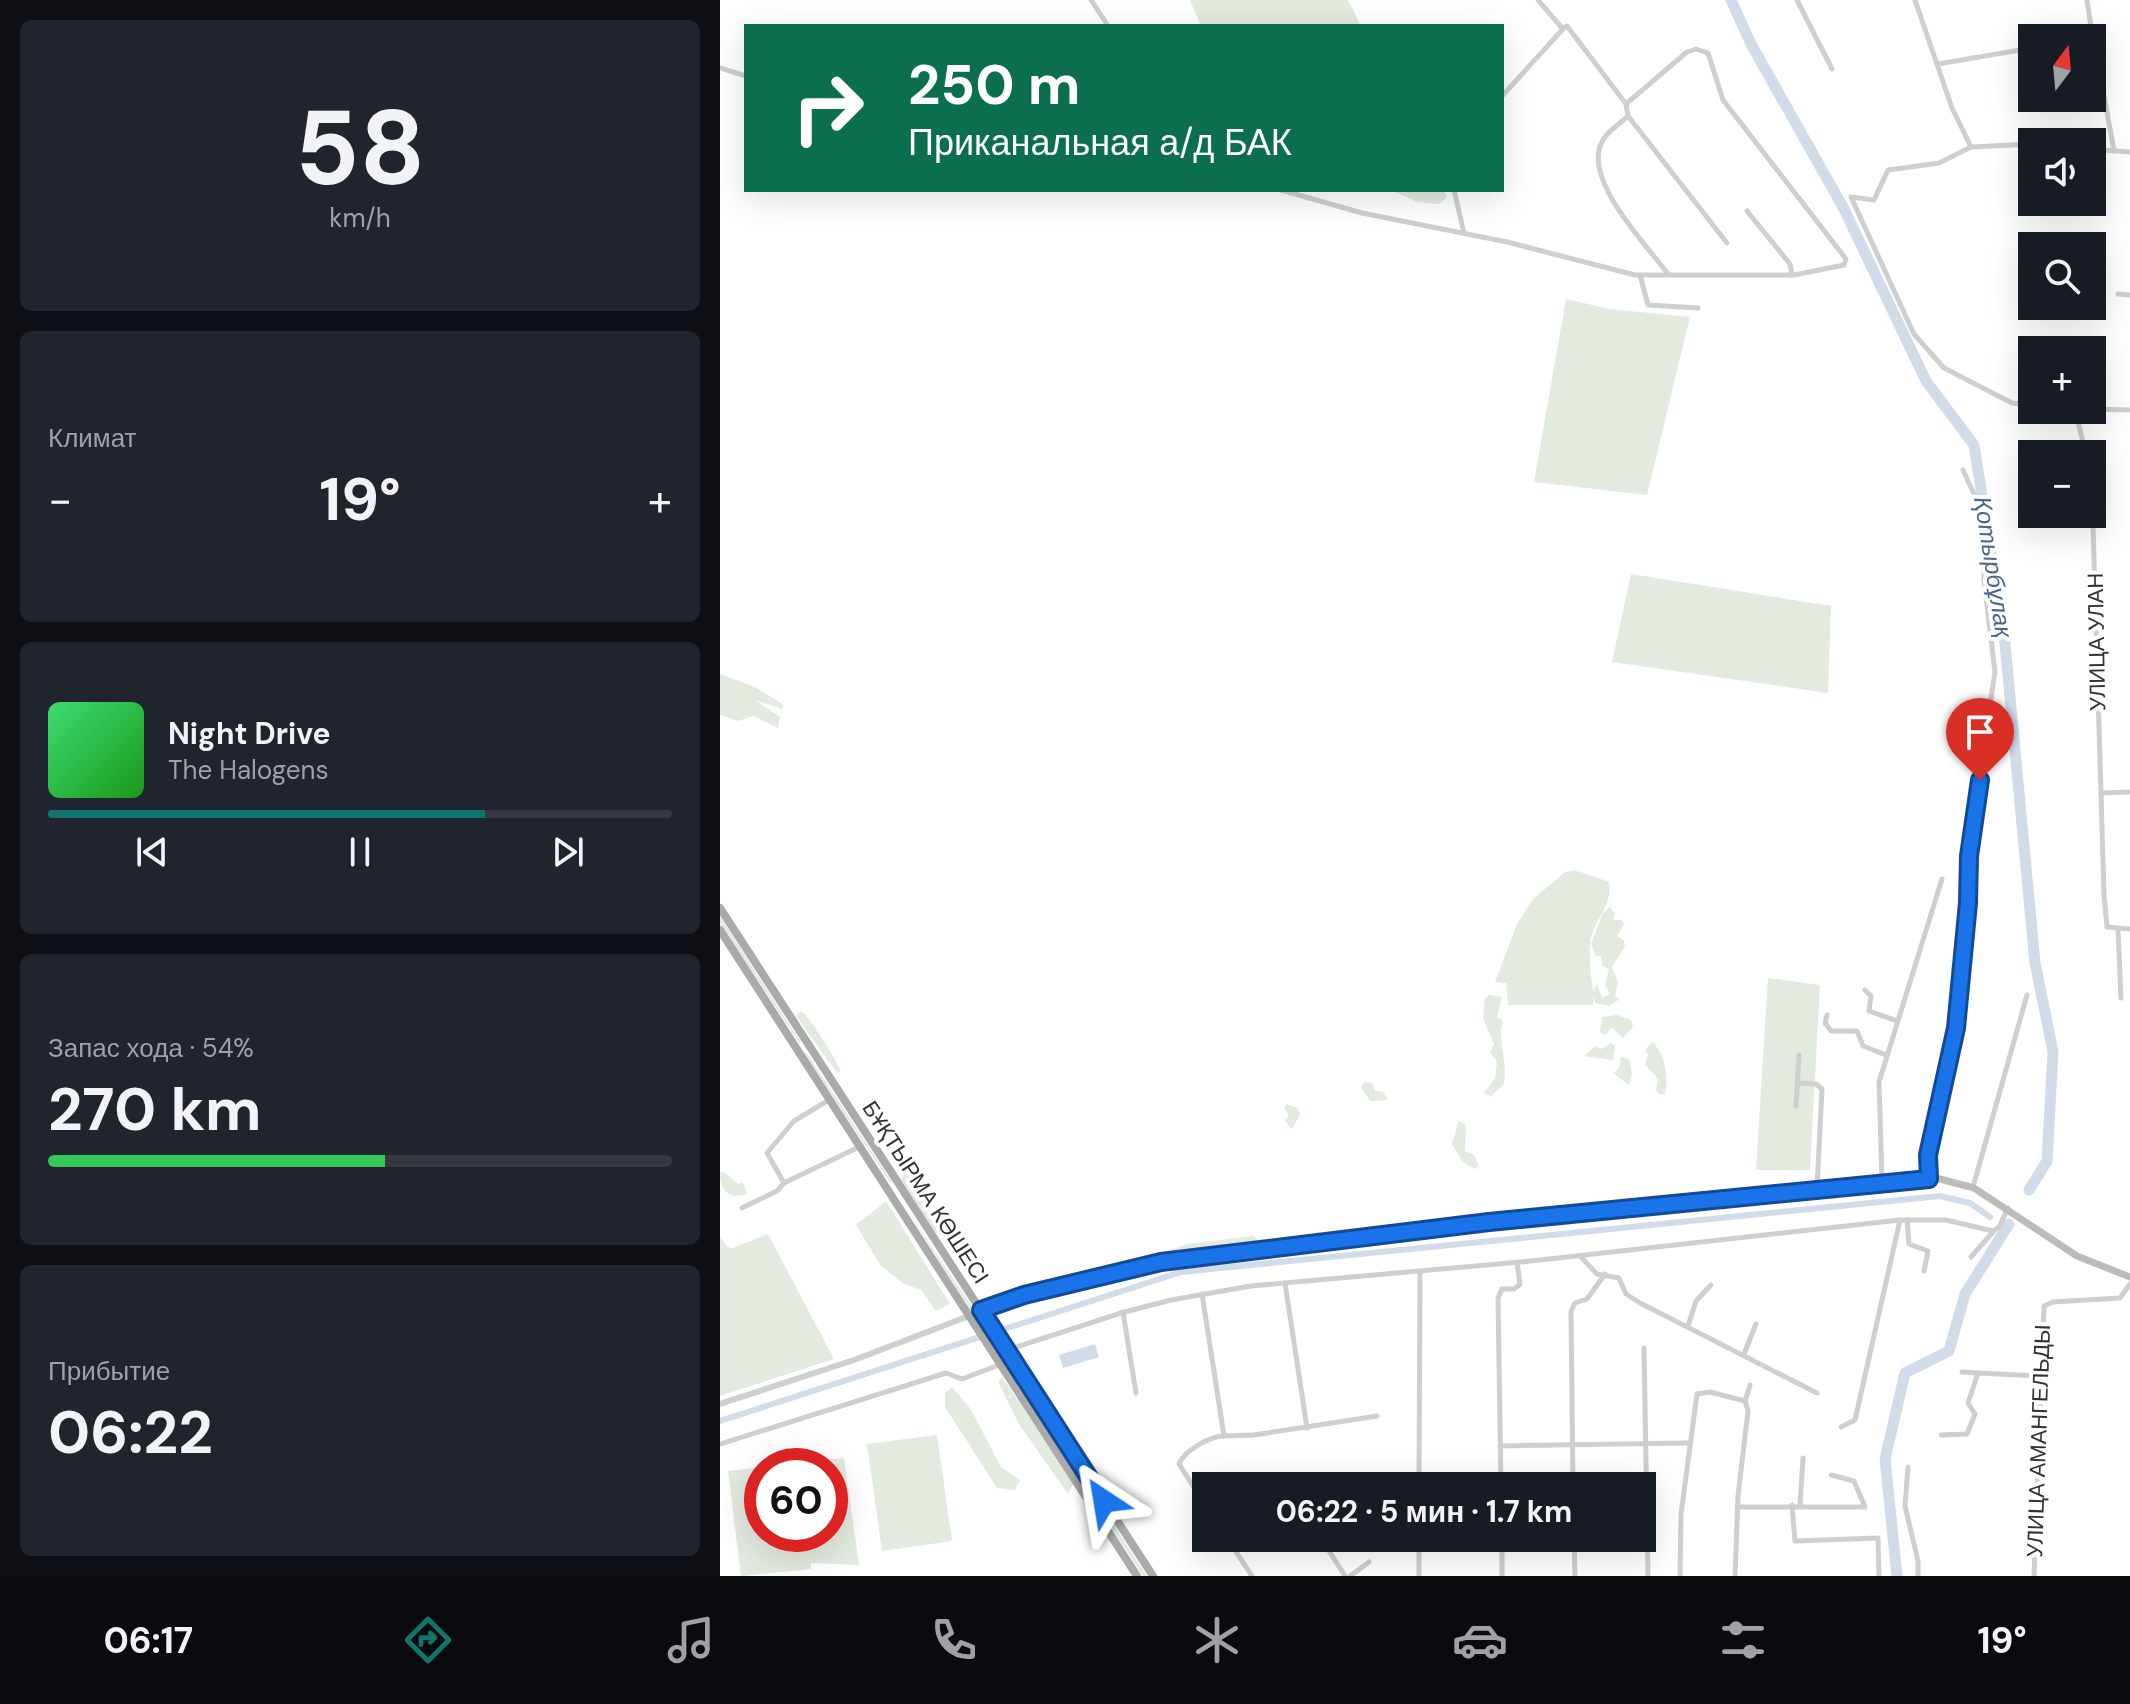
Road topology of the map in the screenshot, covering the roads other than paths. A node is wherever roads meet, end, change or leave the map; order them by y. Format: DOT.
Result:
graph roads {
  1 [pos="1091,0"];
  2 [pos="1538,0"];
  3 [pos="1797,0"];
  4 [pos="1915,0"];
  5 [pos="2087,0"];
  6 [pos="1107,24"];
  7 [pos="2091,24"];
  8 [pos="1562,28"];
  9 [pos="2018,50"];
  10 [pos="1938,64"];
  11 [pos="720,68"];
  12 [pos="1832,69"];
  13 [pos="744,75"];
  14 [pos="1504,94"];
  15 [pos="1626,104"];
  16 [pos="2106,109"];
  17 [pos="1628,116"];
  18 [pos="2018,145"];
  19 [pos="1971,147"];
  20 [pos="2106,150"];
  21 [pos="2114,151"];
  22 [pos="2130,152"];
  23 [pos="1288,192"];
  24 [pos="1454,192"];
  25 [pos="1747,211"];
  26 [pos="1464,233"];
  27 [pos="1727,243"];
  28 [pos="1640,275"];
  29 [pos="1668,275"];
  30 [pos="1792,275"];
  31 [pos="2118,294"];
  32 [pos="2130,295"];
  33 [pos="1698,308"];
  34 [pos="2018,404"];
  35 [pos="2106,409"];
  36 [pos="2130,410"];
  37 [pos="1963,470"];
  38 [pos="2093,528"];
  39 [pos="2130,792"];
  40 [pos="2101,793"];
  41 [pos="1942,879"];
  42 [pos="720,908"];
  43 [pos="2118,929"];
  44 [pos="2130,929"];
  45 [pos="720,930"];
  46 [pos="1865,990"];
  47 [pos="2027,995"];
  48 [pos="2121,998"];
  49 [pos="1827,1015"];
  50 [pos="1897,1021"];
  51 [pos="809,1045"];
  52 [pos="799,1051"];
  53 [pos="1799,1055"];
  54 [pos="1886,1055"];
  55 [pos="1798,1083"];
  56 [pos="830,1099"];
  57 [pos="1796,1106"];
  58 [pos="860,1146"];
  59 [pos="1929,1179"];
  60 [pos="1882,1181"];
  61 [pos="784,1183"];
  62 [pos="899,1184"];
  63 [pos="1973,1187"];
  64 [pos="1817,1188"];
  65 [pos="889,1190"];
  66 [pos="742,1208"];
  67 [pos="2008,1208"];
  68 [pos="1900,1220"];
  69 [pos="1907,1220"];
  70 [pos="1994,1231"];
  71 [pos="1579,1256"];
  72 [pos="1971,1257"];
  73 [pos="1517,1262"];
  74 [pos="1420,1271"];
  75 [pos="1924,1271"];
  76 [pos="1605,1274"];
  77 [pos="2130,1277"];
  78 [pos="1285,1283"];
  79 [pos="2130,1284"];
  80 [pos="1711,1285"];
  81 [pos="1202,1294"];
  82 [pos="981,1310"];
  83 [pos="1123,1312"];
  84 [pos="970,1319"];
  85 [pos="1756,1324"];
  86 [pos="1688,1326"];
  87 [pos="1004,1348"];
  88 [pos="1644,1348"];
  89 [pos="1744,1354"];
  90 [pos="999,1365"];
  91 [pos="1962,1372"];
  92 [pos="1978,1373"];
  93 [pos="2039,1376"];
  94 [pos="1750,1385"];
  95 [pos="1136,1393"];
  96 [pos="1817,1393"];
  97 [pos="1745,1401"];
  98 [pos="720,1404"];
  99 [pos="1377,1416"];
  100 [pos="1841,1427"];
  101 [pos="1307,1428"];
  102 [pos="1941,1435"];
  103 [pos="1224,1436"];
  104 [pos="1688,1443"];
  105 [pos="720,1444"];
  106 [pos="1645,1444"];
  107 [pos="1500,1446"];
  108 [pos="1572,1446"];
  109 [pos="1803,1458"];
  110 [pos="1908,1467"];
  111 [pos="1419,1472"];
  112 [pos="1501,1472"];
  113 [pos="1573,1472"];
  114 [pos="1831,1475"];
  115 [pos="1192,1484"];
  116 [pos="1792,1505"];
  117 [pos="1800,1505"];
  118 [pos="1737,1507"];
  119 [pos="1236,1552"];
  120 [pos="1331,1552"];
  121 [pos="1419,1552"];
  122 [pos="1502,1552"];
  123 [pos="1574,1552"];
  124 [pos="1369,1562"];
  125 [pos="1137,1576"];
  126 [pos="1153,1576"];
  127 [pos="1252,1576"];
  128 [pos="1347,1576"];
  129 [pos="1419,1576"];
  130 [pos="1502,1576"];
  131 [pos="1575,1576"];
  132 [pos="1648,1576"];
  133 [pos="1680,1576"];
  134 [pos="1735,1576"];
  135 [pos="1879,1576"];
  136 [pos="1918,1576"];
  137 [pos="2034,1576"];
  1 -- 6 [label="street"];
  2 -- 8 [label="street"];
  3 -- 12 [label="street"];
  4 -- 10 [label="street"];
  5 -- 7 [label="street"];
  8 -- 14 [label="street"];
  8 -- 15 [label="street"];
  9 -- 10 [label="street"];
  10 -- 19 [label="street"];
  11 -- 13 [label="street"];
  15 -- 17 [label="street"];
  15 -- 30 [label="street"];
  16 -- 21 [label="street"];
  17 -- 27 [label="street"];
  17 -- 29 [label="street"];
  18 -- 19 [label="street"];
  19 -- 34 [label="street"];
  20 -- 21 [label="street"];
  21 -- 22 [label="street"];
  23 -- 26 [label="street"];
  24 -- 26 [label="street"];
  25 -- 30 [label="street"];
  26 -- 28 [label="street"];
  28 -- 29 [label="street"];
  28 -- 33 [label="street"];
  29 -- 30 [label="street"];
  31 -- 32 [label="street"];
  35 -- 36 [label="street"];
  37 -- 59 [label="street"];
  38 -- 40 [label="street, УЛИЦА УЛАН"];
  39 -- 40 [label="street"];
  40 -- 43 [label="street, УЛИЦА УЛАН"];
  41 -- 50 [label="street"];
  42 -- 51 [label="main road, БҰҚТЫРМА КӨШЕСІ"];
  43 -- 44 [label="street"];
  43 -- 48 [label="street"];
  45 -- 52 [label="main road, БҰҚТЫРМА КӨШЕСІ"];
  46 -- 50 [label="street"];
  47 -- 63 [label="street"];
  49 -- 54 [label="street"];
  50 -- 54 [label="street"];
  51 -- 52 [label="main road"];
  51 -- 62 [label="main road, БҰҚТЫРМА КӨШЕСІ"];
  52 -- 56 [label="main road, БҰҚТЫРМА КӨШЕСІ"];
  53 -- 55 [label="street"];
  54 -- 60 [label="street"];
  55 -- 57 [label="street"];
  55 -- 64 [label="street"];
  56 -- 58 [label="main road, БҰҚТЫРМА КӨШЕСІ"];
  56 -- 61 [label="street"];
  58 -- 61 [label="street"];
  58 -- 65 [label="main road, БҰҚТЫРМА КӨШЕСІ"];
  59 -- 60 [label="main road"];
  59 -- 63 [label="main road"];
  60 -- 64 [label="main road"];
  61 -- 66 [label="street"];
  62 -- 65 [label="main road"];
  62 -- 82 [label="main road, БҰҚТЫРМА КӨШЕСІ"];
  63 -- 67 [label="main road"];
  64 -- 82 [label="main road"];
  65 -- 84 [label="main road, БҰҚТЫРМА КӨШЕСІ"];
  67 -- 70 [label="street"];
  67 -- 77 [label="main road"];
  68 -- 69 [label="street"];
  68 -- 71 [label="street"];
  68 -- 100 [label="street"];
  69 -- 70 [label="street"];
  69 -- 75 [label="street"];
  70 -- 72 [label="street"];
  71 -- 73 [label="street"];
  71 -- 76 [label="street"];
  73 -- 74 [label="street"];
  73 -- 107 [label="street"];
  74 -- 78 [label="street"];
  74 -- 111 [label="street"];
  76 -- 86 [label="street"];
  76 -- 108 [label="street"];
  78 -- 81 [label="street"];
  78 -- 101 [label="street"];
  79 -- 93 [label="street, УЛИЦА АМАНГЕЛЬДЫ"];
  80 -- 86 [label="street"];
  81 -- 83 [label="street"];
  81 -- 103 [label="street"];
  82 -- 84 [label="main road"];
  82 -- 87 [label="main road, БҰҚТЫРМА КӨШЕСІ"];
  83 -- 87 [label="street"];
  83 -- 95 [label="street"];
  84 -- 90 [label="main road, БҰҚТЫРМА КӨШЕСІ"];
  84 -- 98 [label="street"];
  85 -- 89 [label="street"];
  86 -- 89 [label="street"];
  87 -- 126 [label="main road, БҰҚТЫРМА КӨШЕСІ"];
  88 -- 106 [label="street"];
  89 -- 96 [label="street"];
  90 -- 105 [label="street"];
  90 -- 125 [label="main road, БҰҚТЫРМА КӨШЕСІ"];
  91 -- 92 [label="street"];
  92 -- 93 [label="street"];
  92 -- 102 [label="street"];
  93 -- 137 [label="street, УЛИЦА АМАНГЕЛЬДЫ"];
  94 -- 97 [label="street"];
  97 -- 104 [label="street"];
  97 -- 118 [label="street"];
  99 -- 101 [label="street"];
  101 -- 103 [label="street"];
  103 -- 115 [label="street"];
  104 -- 106 [label="street"];
  104 -- 133 [label="street"];
  106 -- 108 [label="street"];
  106 -- 132 [label="street"];
  107 -- 108 [label="street"];
  107 -- 112 [label="street"];
  108 -- 113 [label="street"];
  109 -- 117 [label="street"];
  110 -- 136 [label="street"];
  114 -- 117 [label="street"];
  116 -- 117 [label="street"];
  116 -- 118 [label="street"];
  116 -- 135 [label="street"];
  118 -- 134 [label="street"];
  119 -- 127 [label="street"];
  120 -- 128 [label="street"];
  121 -- 129 [label="street"];
  122 -- 130 [label="street"];
  123 -- 131 [label="street"];
  124 -- 128 [label="street"];
}
